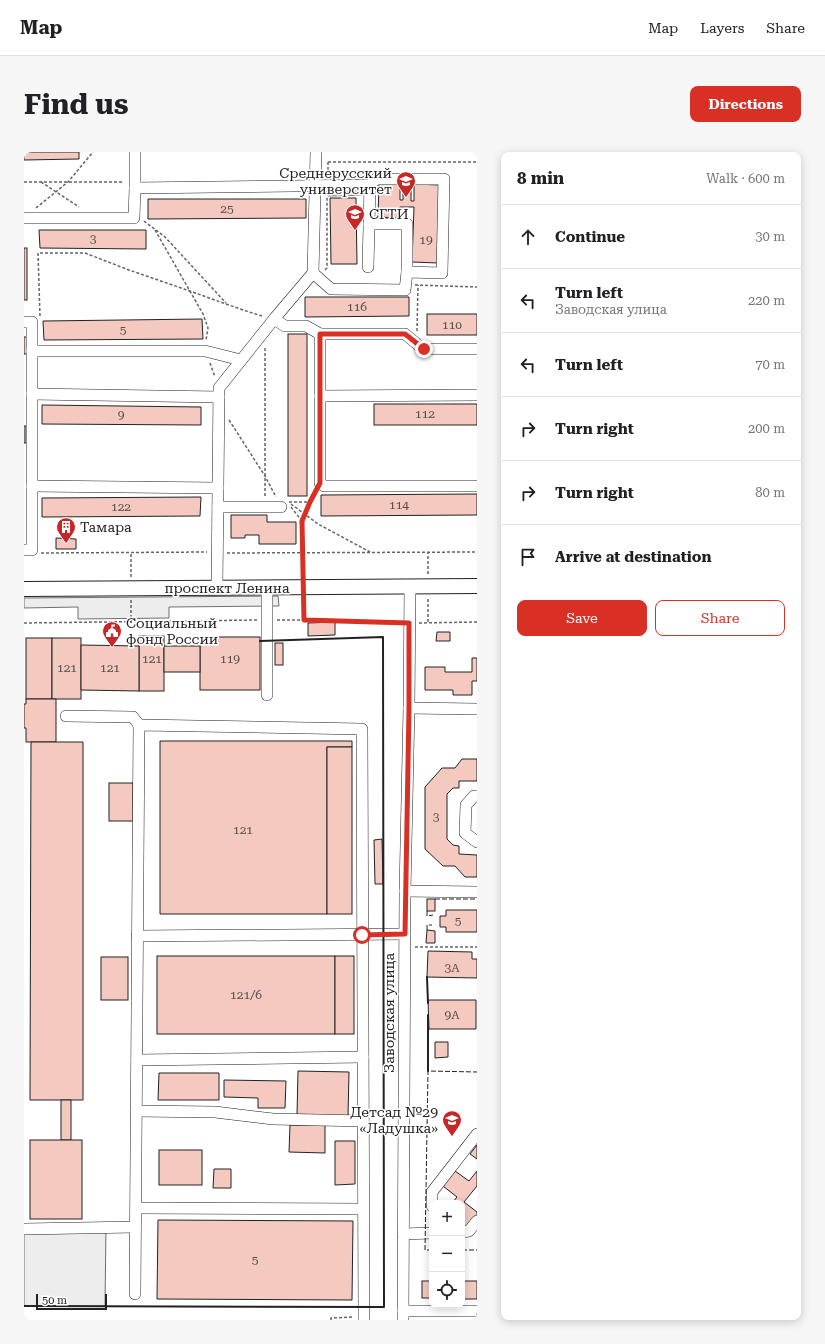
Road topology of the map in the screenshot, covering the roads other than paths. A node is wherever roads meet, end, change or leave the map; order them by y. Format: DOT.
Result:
graph roads {
  1 [pos="135,152"];
  2 [pos="316,157"];
  3 [pos="135,185"];
  4 [pos="315,185"];
  5 [pos="370,185"];
  6 [pos="24,218"];
  7 [pos="369,224"];
  8 [pos="368,268"];
  9 [pos="407,272"];
  10 [pos="313,273"];
  11 [pos="274,319"];
  12 [pos="24,322"];
  13 [pos="320,334"];
  14 [pos="477,349"];
  15 [pos="32,351"];
  16 [pos="241,360"];
  17 [pos="32,394"];
  18 [pos="477,395"];
  19 [pos="219,396"];
  20 [pos="320,396"];
  21 [pos="32,486"];
  22 [pos="477,486"];
  23 [pos="218,488"];
  24 [pos="284,504"];
  25 [pos="218,507"];
  26 [pos="24,550"];
  27 [pos="410,586"];
  28 [pos="477,586"];
  29 [pos="217,587"];
  30 [pos="267,587"];
  31 [pos="24,589"];
  32 [pos="267,695"];
  33 [pos="409,708"];
  34 [pos="477,709"];
  35 [pos="66,716"];
  36 [pos="139,725"];
  37 [pos="477,796"];
  38 [pos="477,842"];
  39 [pos="405,892"];
  40 [pos="477,892"];
  41 [pos="405,934"];
  42 [pos="362,935"];
  43 [pos="137,936"];
  44 [pos="363,1057"];
  45 [pos="136,1060"];
  46 [pos="136,1111"];
  47 [pos="363,1121"];
  48 [pos="477,1134"];
  49 [pos="432,1200"];
  50 [pos="136,1208"];
  51 [pos="364,1209"];
  52 [pos="477,1221"];
  53 [pos="136,1227"];
  54 [pos="24,1229"];
  55 [pos="465,1232"];
  56 [pos="429,1233"];
  57 [pos="403,1234"];
  58 [pos="135,1294"];
  59 [pos="477,1311"];
  60 [pos="403,1316"];
  61 [pos="361,1319"];
  1 -- 3 [label="street"];
  2 -- 4 [label="street"];
  3 -- 4 [label="street"];
  3 -- 6 [label="street"];
  4 -- 5 [label="street"];
  4 -- 10 [label="street"];
  5 -- 7 [label="street"];
  5 -- 9 [label="street"];
  7 -- 8 [label="street"];
  7 -- 9 [label="street"];
  9 -- 10 [label="street"];
  10 -- 11 [label="street"];
  11 -- 13 [label="street"];
  11 -- 16 [label="street"];
  12 -- 15 [label="street"];
  13 -- 14 [label="street"];
  13 -- 20 [label="street"];
  15 -- 16 [label="street"];
  15 -- 17 [label="street"];
  16 -- 19 [label="street"];
  17 -- 19 [label="street"];
  17 -- 21 [label="street"];
  18 -- 20 [label="street"];
  19 -- 23 [label="street"];
  20 -- 22 [label="street"];
  21 -- 23 [label="street"];
  21 -- 26 [label="street"];
  23 -- 25 [label="street"];
  24 -- 25 [label="street"];
  25 -- 29 [label="street"];
  27 -- 28 [label="main road, проспект Ленина"];
  27 -- 30 [label="main road, проспект Ленина"];
  27 -- 33 [label="street, Заводская улица"];
  29 -- 30 [label="main road, проспект Ленина"];
  29 -- 31 [label="main road, проспект Ленина"];
  30 -- 32 [label="street"];
  33 -- 34 [label="street"];
  33 -- 39 [label="street, Заводская улица"];
  35 -- 36 [label="street"];
  36 -- 42 [label="street"];
  36 -- 43 [label="street"];
  37 -- 38 [label="street"];
  39 -- 40 [label="street"];
  39 -- 41 [label="street, Заводская улица"];
  41 -- 42 [label="street"];
  41 -- 57 [label="street, Заводская улица"];
  42 -- 43 [label="street"];
  42 -- 44 [label="street"];
  43 -- 45 [label="street"];
  44 -- 45 [label="street"];
  44 -- 47 [label="street"];
  45 -- 46 [label="street"];
  46 -- 47 [label="street"];
  46 -- 50 [label="street"];
  47 -- 51 [label="street"];
  48 -- 49 [label="street"];
  50 -- 51 [label="street"];
  50 -- 53 [label="street"];
  51 -- 61 [label="street"];
  52 -- 55 [label="street"];
  53 -- 54 [label="street"];
  53 -- 58 [label="street"];
  56 -- 57 [label="street"];
  57 -- 60 [label="street, Заводская улица"];
  59 -- 60 [label="street"];
}
